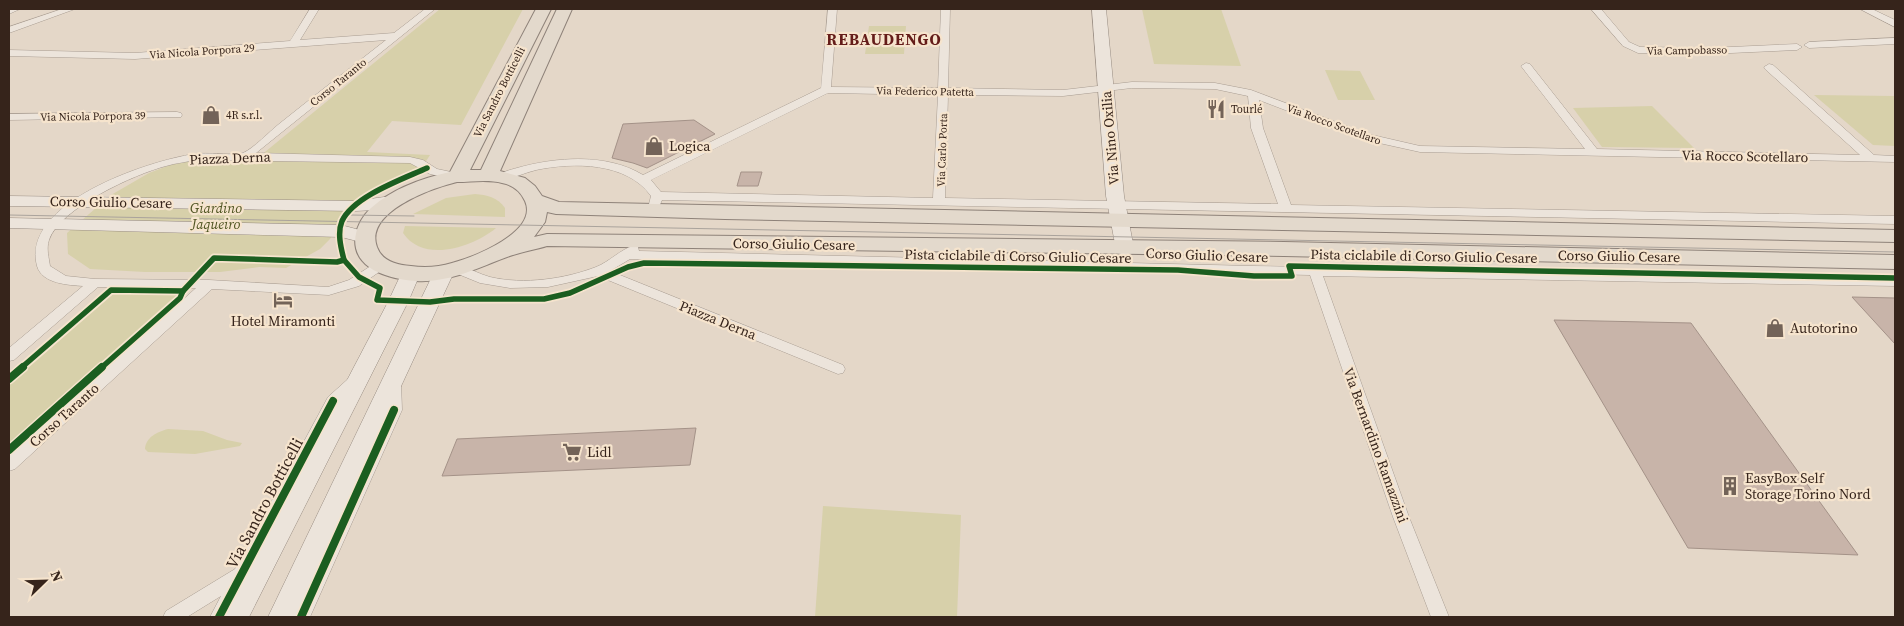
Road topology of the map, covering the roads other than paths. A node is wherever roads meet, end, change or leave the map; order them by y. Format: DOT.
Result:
graph roads {
  1 [pos="15,9"];
  2 [pos="70,9"];
  3 [pos="314,9"];
  4 [pos="430,9"];
  5 [pos="542,9"];
  6 [pos="566,9"];
  7 [pos="832,9"];
  8 [pos="946,9"];
  9 [pos="1099,9"];
  10 [pos="1596,9"];
  11 [pos="1865,9"];
  12 [pos="9,11"];
  13 [pos="1894,23"];
  14 [pos="9,30"];
  15 [pos="395,36"];
  16 [pos="1895,41"];
  17 [pos="294,44"];
  18 [pos="1809,45"];
  19 [pos="1797,47"];
  20 [pos="9,53"];
  21 [pos="1526,66"];
  22 [pos="1769,67"];
  23 [pos="1106,88"];
  24 [pos="826,90"];
  25 [pos="944,91"];
  26 [pos="1253,95"];
  27 [pos="177,114"];
  28 [pos="9,117"];
  29 [pos="1594,154"];
  30 [pos="246,156"];
  31 [pos="1870,158"];
  32 [pos="1895,159"];
  33 [pos="457,176"];
  34 [pos="495,176"];
  35 [pos="644,179"];
  36 [pos="535,200"];
  37 [pos="9,201"];
  38 [pos="79,201"];
  39 [pos="392,201"];
  40 [pos="939,202"];
  41 [pos="655,204"];
  42 [pos="1286,209"];
  43 [pos="1320,210"];
  44 [pos="1118,213"];
  45 [pos="1895,220"];
  46 [pos="9,223"];
  47 [pos="52,224"];
  48 [pos="1381,226"];
  49 [pos="1895,236"];
  50 [pos="365,237"];
  51 [pos="687,242"];
  52 [pos="889,245"];
  53 [pos="633,248"];
  54 [pos="504,251"];
  55 [pos="726,257"];
  56 [pos="1127,257"];
  57 [pos="968,262"];
  58 [pos="1895,262"];
  59 [pos="382,265"];
  60 [pos="451,271"];
  61 [pos="598,271"];
  62 [pos="1314,271"];
  63 [pos="410,274"];
  64 [pos="1895,282"];
  65 [pos="94,283"];
  66 [pos="209,284"];
  67 [pos="9,356"];
  68 [pos="838,369"];
  69 [pos="360,376"];
  70 [pos="394,379"];
  71 [pos="9,464"];
  72 [pos="241,575"];
  73 [pos="172,617"];
  74 [pos="219,617"];
  75 [pos="236,617"];
  76 [pos="281,617"];
  77 [pos="301,617"];
  78 [pos="1440,617"];
  1 -- 12 [label="street"];
  2 -- 14 [label="street"];
  3 -- 17 [label="street"];
  4 -- 15 [label="street, Corso Taranto"];
  5 -- 33 [label="main road, Via Sandro Botticelli"];
  6 -- 34 [label="main road, Via Sandro Botticelli"];
  7 -- 24 [label="street"];
  8 -- 25 [label="street, Via Carlo Porta"];
  9 -- 23 [label="main road, Via Nino Oxilia"];
  10 -- 19 [label="street, Via Campobasso"];
  11 -- 13 [label="street"];
  15 -- 17 [label="street, Via Nicola Porpora 29"];
  15 -- 30 [label="street, Corso Taranto"];
  16 -- 18 [label="street"];
  17 -- 20 [label="street, Via Nicola Porpora 29"];
  21 -- 29 [label="street"];
  22 -- 31 [label="street"];
  23 -- 25 [label="street, Via Federico Patetta"];
  23 -- 26 [label="street, Via Rocco Scotellaro"];
  23 -- 44 [label="main road, Via Nino Oxilia"];
  24 -- 25 [label="street, Via Federico Patetta"];
  24 -- 35 [label="street"];
  25 -- 40 [label="street, Via Carlo Porta"];
  26 -- 29 [label="street, Via Rocco Scotellaro"];
  26 -- 42 [label="street"];
  27 -- 28 [label="street, Via Nicola Porpora 39"];
  29 -- 31 [label="street, Via Rocco Scotellaro"];
  30 -- 33 [label="street, Piazza Derna"];
  30 -- 38 [label="street, Piazza Derna"];
  31 -- 32 [label="street, Via Rocco Scotellaro"];
  33 -- 34 [label="main road, Piazza Derna"];
  33 -- 39 [label="main road, Piazza Derna"];
  34 -- 35 [label="street, Piazza Derna"];
  34 -- 36 [label="main road, Piazza Derna"];
  35 -- 41 [label="street"];
  36 -- 41 [label="main road, Corso Giulio Cesare"];
  36 -- 54 [label="main road"];
  37 -- 38 [label="main road, Corso Giulio Cesare"];
  38 -- 39 [label="main road, Corso Giulio Cesare"];
  38 -- 47 [label="street, Piazza Derna"];
  39 -- 50 [label="main road, Piazza Derna"];
  40 -- 41 [label="street, Corso Giulio Cesare"];
  40 -- 44 [label="street, Corso Giulio Cesare"];
  41 -- 44 [label="main road, Corso Giulio Cesare"];
  42 -- 43 [label="street, Corso Giulio Cesare"];
  42 -- 44 [label="street, Corso Giulio Cesare"];
  43 -- 45 [label="street, Corso Giulio Cesare"];
  43 -- 48 [label="street, Corso Giulio Cesare"];
  44 -- 48 [label="main road, Corso Giulio Cesare"];
  44 -- 56 [label="main road, Via Nino Oxilia"];
  46 -- 47 [label="main road, Corso Giulio Cesare"];
  47 -- 50 [label="main road, Corso Giulio Cesare"];
  47 -- 65 [label="street, Piazza Derna"];
  48 -- 49 [label="main road, Corso Giulio Cesare"];
  50 -- 59 [label="main road"];
  51 -- 52 [label="main road, Corso Giulio Cesare"];
  51 -- 53 [label="main road, Corso Giulio Cesare"];
  51 -- 55 [label="street"];
  52 -- 56 [label="main road, Corso Giulio Cesare"];
  52 -- 57 [label="main road"];
  53 -- 54 [label="main road, Corso Giulio Cesare"];
  53 -- 55 [label="street, Corso Giulio Cesare"];
  53 -- 61 [label="street"];
  54 -- 60 [label="main road"];
  55 -- 57 [label="street, Corso Giulio Cesare"];
  56 -- 57 [label="street, Corso Giulio Cesare"];
  56 -- 58 [label="main road, Corso Giulio Cesare"];
  56 -- 62 [label="street, Corso Giulio Cesare"];
  59 -- 63 [label="main road"];
  59 -- 66 [label="street, Piazza Derna"];
  60 -- 61 [label="street"];
  60 -- 63 [label="main road"];
  60 -- 70 [label="main road"];
  61 -- 68 [label="street, Piazza Derna"];
  62 -- 64 [label="street, Corso Giulio Cesare"];
  62 -- 78 [label="street, Via Bernardino Ramazzini"];
  63 -- 69 [label="main road, Via Sandro Botticelli"];
  65 -- 66 [label="street, Piazza Derna"];
  65 -- 67 [label="street"];
  66 -- 71 [label="street, Corso Taranto"];
  69 -- 72 [label="street, Via Sandro Botticelli"];
  69 -- 75 [label="main road, Via Sandro Botticelli"];
  70 -- 76 [label="main road"];
  70 -- 77 [label="street"];
  72 -- 73 [label="street"];
  72 -- 74 [label="street, Via Sandro Botticelli"];
}
